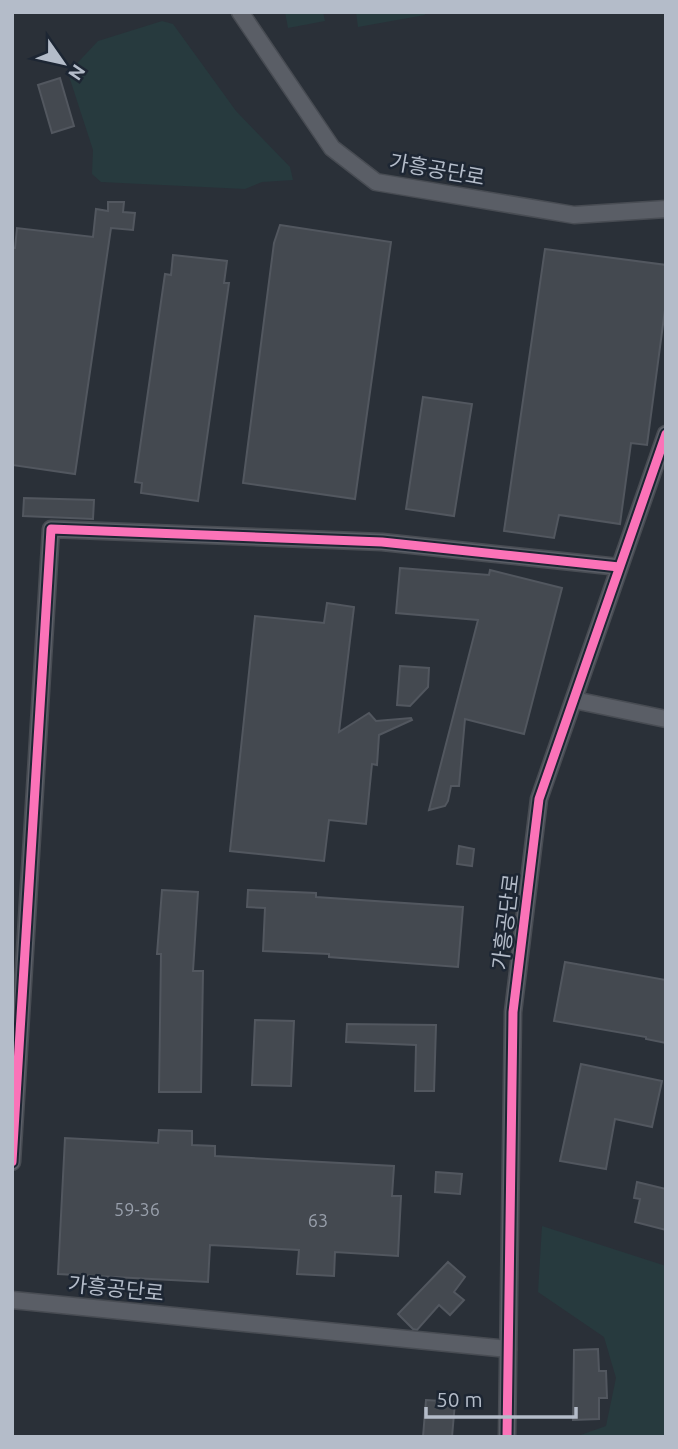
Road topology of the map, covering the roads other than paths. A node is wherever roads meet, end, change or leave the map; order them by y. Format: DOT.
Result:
graph roads {
  1 [pos="240,12"];
  2 [pos="666,209"];
  3 [pos="666,433"];
  4 [pos="620,567"];
  5 [pos="574,700"];
  6 [pos="666,719"];
  7 [pos="12,1162"];
  8 [pos="12,1300"];
  9 [pos="508,1349"];
  10 [pos="507,1437"];
  1 -- 2 [label="street, 가흥공단로"];
  3 -- 4 [label="street, 가흥공단로"];
  4 -- 5 [label="street, 가흥공단로"];
  4 -- 7 [label="street"];
  5 -- 6 [label="street"];
  5 -- 9 [label="street, 가흥공단로"];
  8 -- 9 [label="street, 가흥공단로"];
  9 -- 10 [label="street, 가흥공단로"];
}
